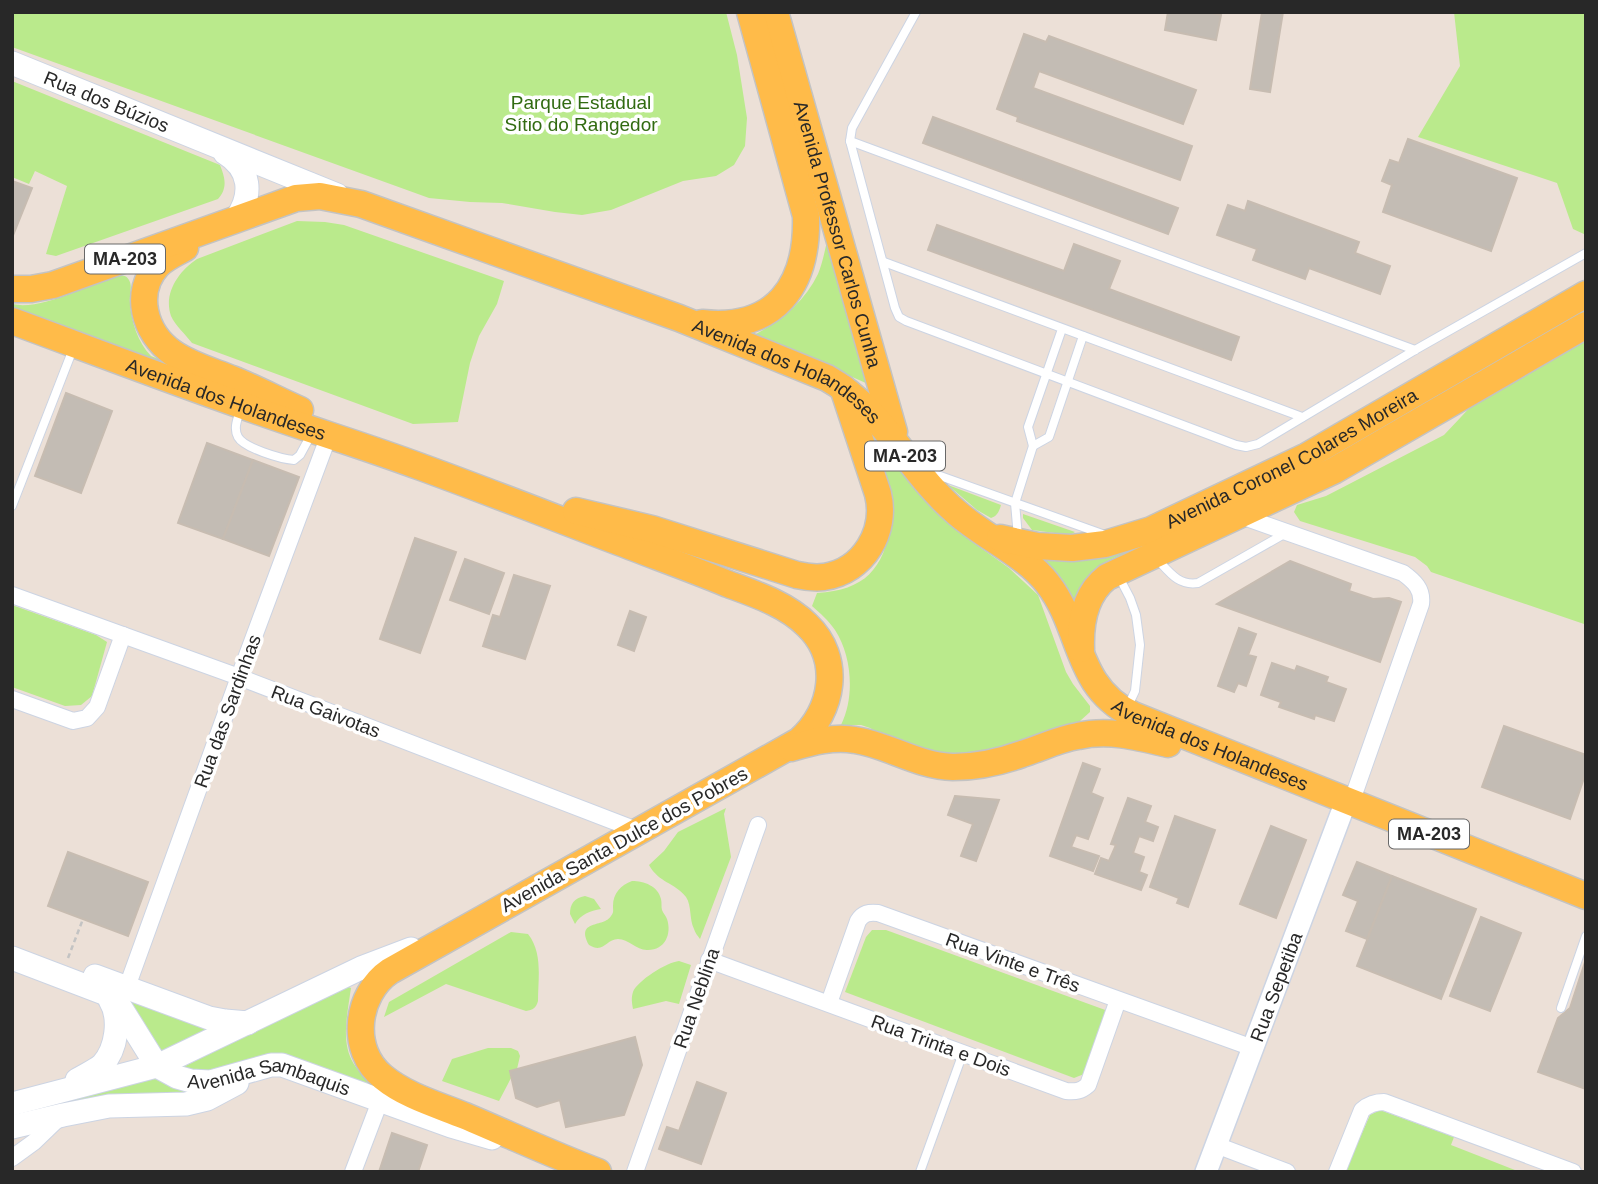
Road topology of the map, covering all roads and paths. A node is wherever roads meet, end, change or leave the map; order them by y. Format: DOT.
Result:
graph roads {
  1 [pos="750,12"];
  2 [pos="775,12"];
  3 [pos="916,12"];
  4 [pos="12,63"];
  5 [pos="200,140"];
  6 [pos="850,141"];
  7 [pos="361,205"];
  8 [pos="236,219"];
  9 [pos="1586,253"];
  10 [pos="884,262"];
  11 [pos="12,289"];
  12 [pos="1586,294"];
  13 [pos="679,318"];
  14 [pos="12,321"];
  15 [pos="1586,325"];
  16 [pos="1062,328"];
  17 [pos="1083,336"];
  18 [pos="75,344"];
  19 [pos="1415,350"];
  20 [pos="1046,374"];
  21 [pos="1068,382"];
  22 [pos="843,388"];
  23 [pos="242,405"];
  24 [pos="1302,417"];
  25 [pos="321,433"];
  26 [pos="1033,446"];
  27 [pos="909,461"];
  28 [pos="419,466"];
  29 [pos="492,494"];
  30 [pos="1015,503"];
  31 [pos="12,506"];
  32 [pos="1238,515"];
  33 [pos="976,529"];
  34 [pos="1286,533"];
  35 [pos="1121,540"];
  36 [pos="1022,553"];
  37 [pos="1154,555"];
  38 [pos="1117,572"];
  39 [pos="12,595"];
  40 [pos="123,635"];
  41 [pos="1081,654"];
  42 [pos="239,677"];
  43 [pos="12,699"];
  44 [pos="1125,711"];
  45 [pos="786,750"];
  46 [pos="1272,772"];
  47 [pos="1349,802"];
  48 [pos="758,825"];
  49 [pos="639,831"];
  50 [pos="1586,896"];
  51 [pos="82,919"];
  52 [pos="463,929"];
  53 [pos="1586,936"];
  54 [pos="12,945"];
  55 [pos="12,958"];
  56 [pos="709,960"];
  57 [pos="65,964"];
  58 [pos="127,987"];
  59 [pos="371,988"];
  60 [pos="100,990"];
  61 [pos="1118,1000"];
  62 [pos="829,1003"];
  63 [pos="1561,1008"];
  64 [pos="248,1023"];
  65 [pos="1253,1048"];
  66 [pos="963,1052"];
  67 [pos="157,1066"];
  68 [pos="266,1067"];
  69 [pos="48,1095"];
  70 [pos="380,1101"];
  71 [pos="12,1104"];
  72 [pos="63,1115"];
  73 [pos="12,1128"];
  74 [pos="1216,1145"];
  75 [pos="12,1157"];
  76 [pos="560,1158"];
  77 [pos="353,1172"];
  78 [pos="598,1172"];
  79 [pos="635,1172"];
  80 [pos="920,1172"];
  81 [pos="1206,1172"];
  82 [pos="1287,1172"];
  83 [pos="1337,1172"];
  84 [pos="1573,1172"];
  1 -- 13 [label="main road, Avenida Professor Carlos Cunha"];
  2 -- 27 [label="main road, Avenida Professor Carlos Cunha"];
  3 -- 6 [label="lane"];
  4 -- 5 [label="main road, Rua dos Búzios"];
  5 -- 7 [label="main road, Rua dos Búzios"];
  5 -- 8 [label="main road, Rua dos Búzios"];
  6 -- 10 [label="lane"];
  6 -- 19 [label="lane"];
  7 -- 8 [label="main road, Avenida dos Holandeses / MA-203"];
  7 -- 13 [label="main road, Avenida dos Holandeses / MA-203"];
  8 -- 11 [label="main road, Avenida dos Holandeses / MA-203"];
  8 -- 28 [label="main road"];
  9 -- 19 [label="lane"];
  10 -- 16 [label="lane"];
  10 -- 20 [label="lane"];
  12 -- 35 [label="main road, Avenida Coronel Colares Moreira"];
  13 -- 22 [label="main road, Avenida dos Holandeses / MA-203"];
  14 -- 18 [label="main road, Avenida dos Holandeses"];
  15 -- 32 [label="main road, Avenida Coronel Colares Moreira"];
  16 -- 17 [label="lane"];
  16 -- 20 [label="lane"];
  17 -- 21 [label="lane"];
  17 -- 24 [label="lane"];
  18 -- 23 [label="main road, Avenida dos Holandeses"];
  18 -- 31 [label="lane"];
  19 -- 24 [label="lane"];
  20 -- 21 [label="lane"];
  20 -- 26 [label="lane"];
  21 -- 24 [label="lane"];
  21 -- 26 [label="lane"];
  22 -- 27 [label="main road, Avenida dos Holandeses / MA-203"];
  22 -- 29 [label="main road"];
  23 -- 25 [label="main road, Avenida dos Holandeses"];
  23 -- 25 [label="lane"];
  25 -- 28 [label="main road, Avenida dos Holandeses"];
  25 -- 42 [label="street, Rua das Sardinhas"];
  26 -- 30 [label="lane"];
  27 -- 30 [label="lane"];
  27 -- 33 [label="main road, Avenida dos Holandeses / MA-203"];
  28 -- 29 [label="main road, Avenida dos Holandeses"];
  29 -- 45 [label="main road, Avenida dos Holandeses"];
  30 -- 35 [label="lane"];
  30 -- 36 [label="lane"];
  32 -- 34 [label="street"];
  32 -- 37 [label="main road, Avenida Coronel Colares Moreira"];
  33 -- 36 [label="main road, Avenida Coronel Colares Moreira"];
  34 -- 37 [label="lane"];
  34 -- 47 [label="street"];
  35 -- 36 [label="main road, Avenida Coronel Colares Moreira"];
  36 -- 41 [label="main road, Avenida dos Holandeses / MA-203"];
  37 -- 38 [label="main road, Avenida Coronel Colares Moreira"];
  38 -- 41 [label="main road, Avenida Coronel Colares Moreira"];
  38 -- 44 [label="lane"];
  39 -- 40 [label="street, Rua Gaivotas"];
  40 -- 42 [label="street, Rua Gaivotas"];
  40 -- 43 [label="street"];
  41 -- 44 [label="main road, Avenida dos Holandeses / MA-203"];
  42 -- 49 [label="street, Rua Gaivotas"];
  42 -- 58 [label="street, Rua das Sardinhas"];
  44 -- 46 [label="main road, Avenida dos Holandeses / MA-203"];
  45 -- 46 [label="main road"];
  45 -- 49 [label="main road, Avenida Santa Dulce dos Pobres"];
  46 -- 47 [label="main road, Avenida dos Holandeses / MA-203"];
  47 -- 50 [label="main road, Avenida dos Holandeses / MA-203"];
  47 -- 65 [label="street, Rua Sepetiba"];
  48 -- 56 [label="street, Rua Neblina"];
  49 -- 52 [label="main road, Avenida Santa Dulce dos Pobres"];
  51 -- 57 [label="path"];
  52 -- 59 [label="main road, Avenida Santa Dulce dos Pobres"];
  52 -- 64 [label="main road, Avenida Santa Dulce dos Pobres"];
  53 -- 63 [label="lane"];
  54 -- 57 [label="main road"];
  55 -- 60 [label="main road, Avenida Sambaquis"];
  56 -- 62 [label="street, Rua Trinta e Dois"];
  56 -- 79 [label="street, Rua Neblina"];
  57 -- 58 [label="main road"];
  58 -- 64 [label="main road"];
  59 -- 76 [label="main road, Avenida Sambaquis"];
  60 -- 67 [label="main road, Avenida Sambaquis"];
  60 -- 69 [label="main road"];
  61 -- 62 [label="street, Rua Vinte e Três"];
  61 -- 65 [label="street, Rua Vinte e Três"];
  61 -- 66 [label="street, Rua Trinta e Dois"];
  62 -- 66 [label="street, Rua Trinta e Dois"];
  64 -- 67 [label="main road, Avenida Santa Dulce dos Pobres"];
  65 -- 74 [label="street, Rua Sepetiba"];
  66 -- 80 [label="lane"];
  67 -- 68 [label="main road, Avenida Sambaquis"];
  67 -- 69 [label="main road, Avenida Santa Dulce dos Pobres"];
  68 -- 70 [label="main road, Avenida Sambaquis"];
  68 -- 72 [label="main road"];
  69 -- 71 [label="main road, Avenida Santa Dulce dos Pobres"];
  70 -- 76 [label="main road, Avenida Sambaquis"];
  70 -- 77 [label="street"];
  72 -- 73 [label="main road"];
  72 -- 75 [label="street"];
  74 -- 81 [label="street, Rua Sepetiba"];
  74 -- 82 [label="street"];
  76 -- 78 [label="main road, Avenida Sambaquis"];
  83 -- 84 [label="street"];
}
